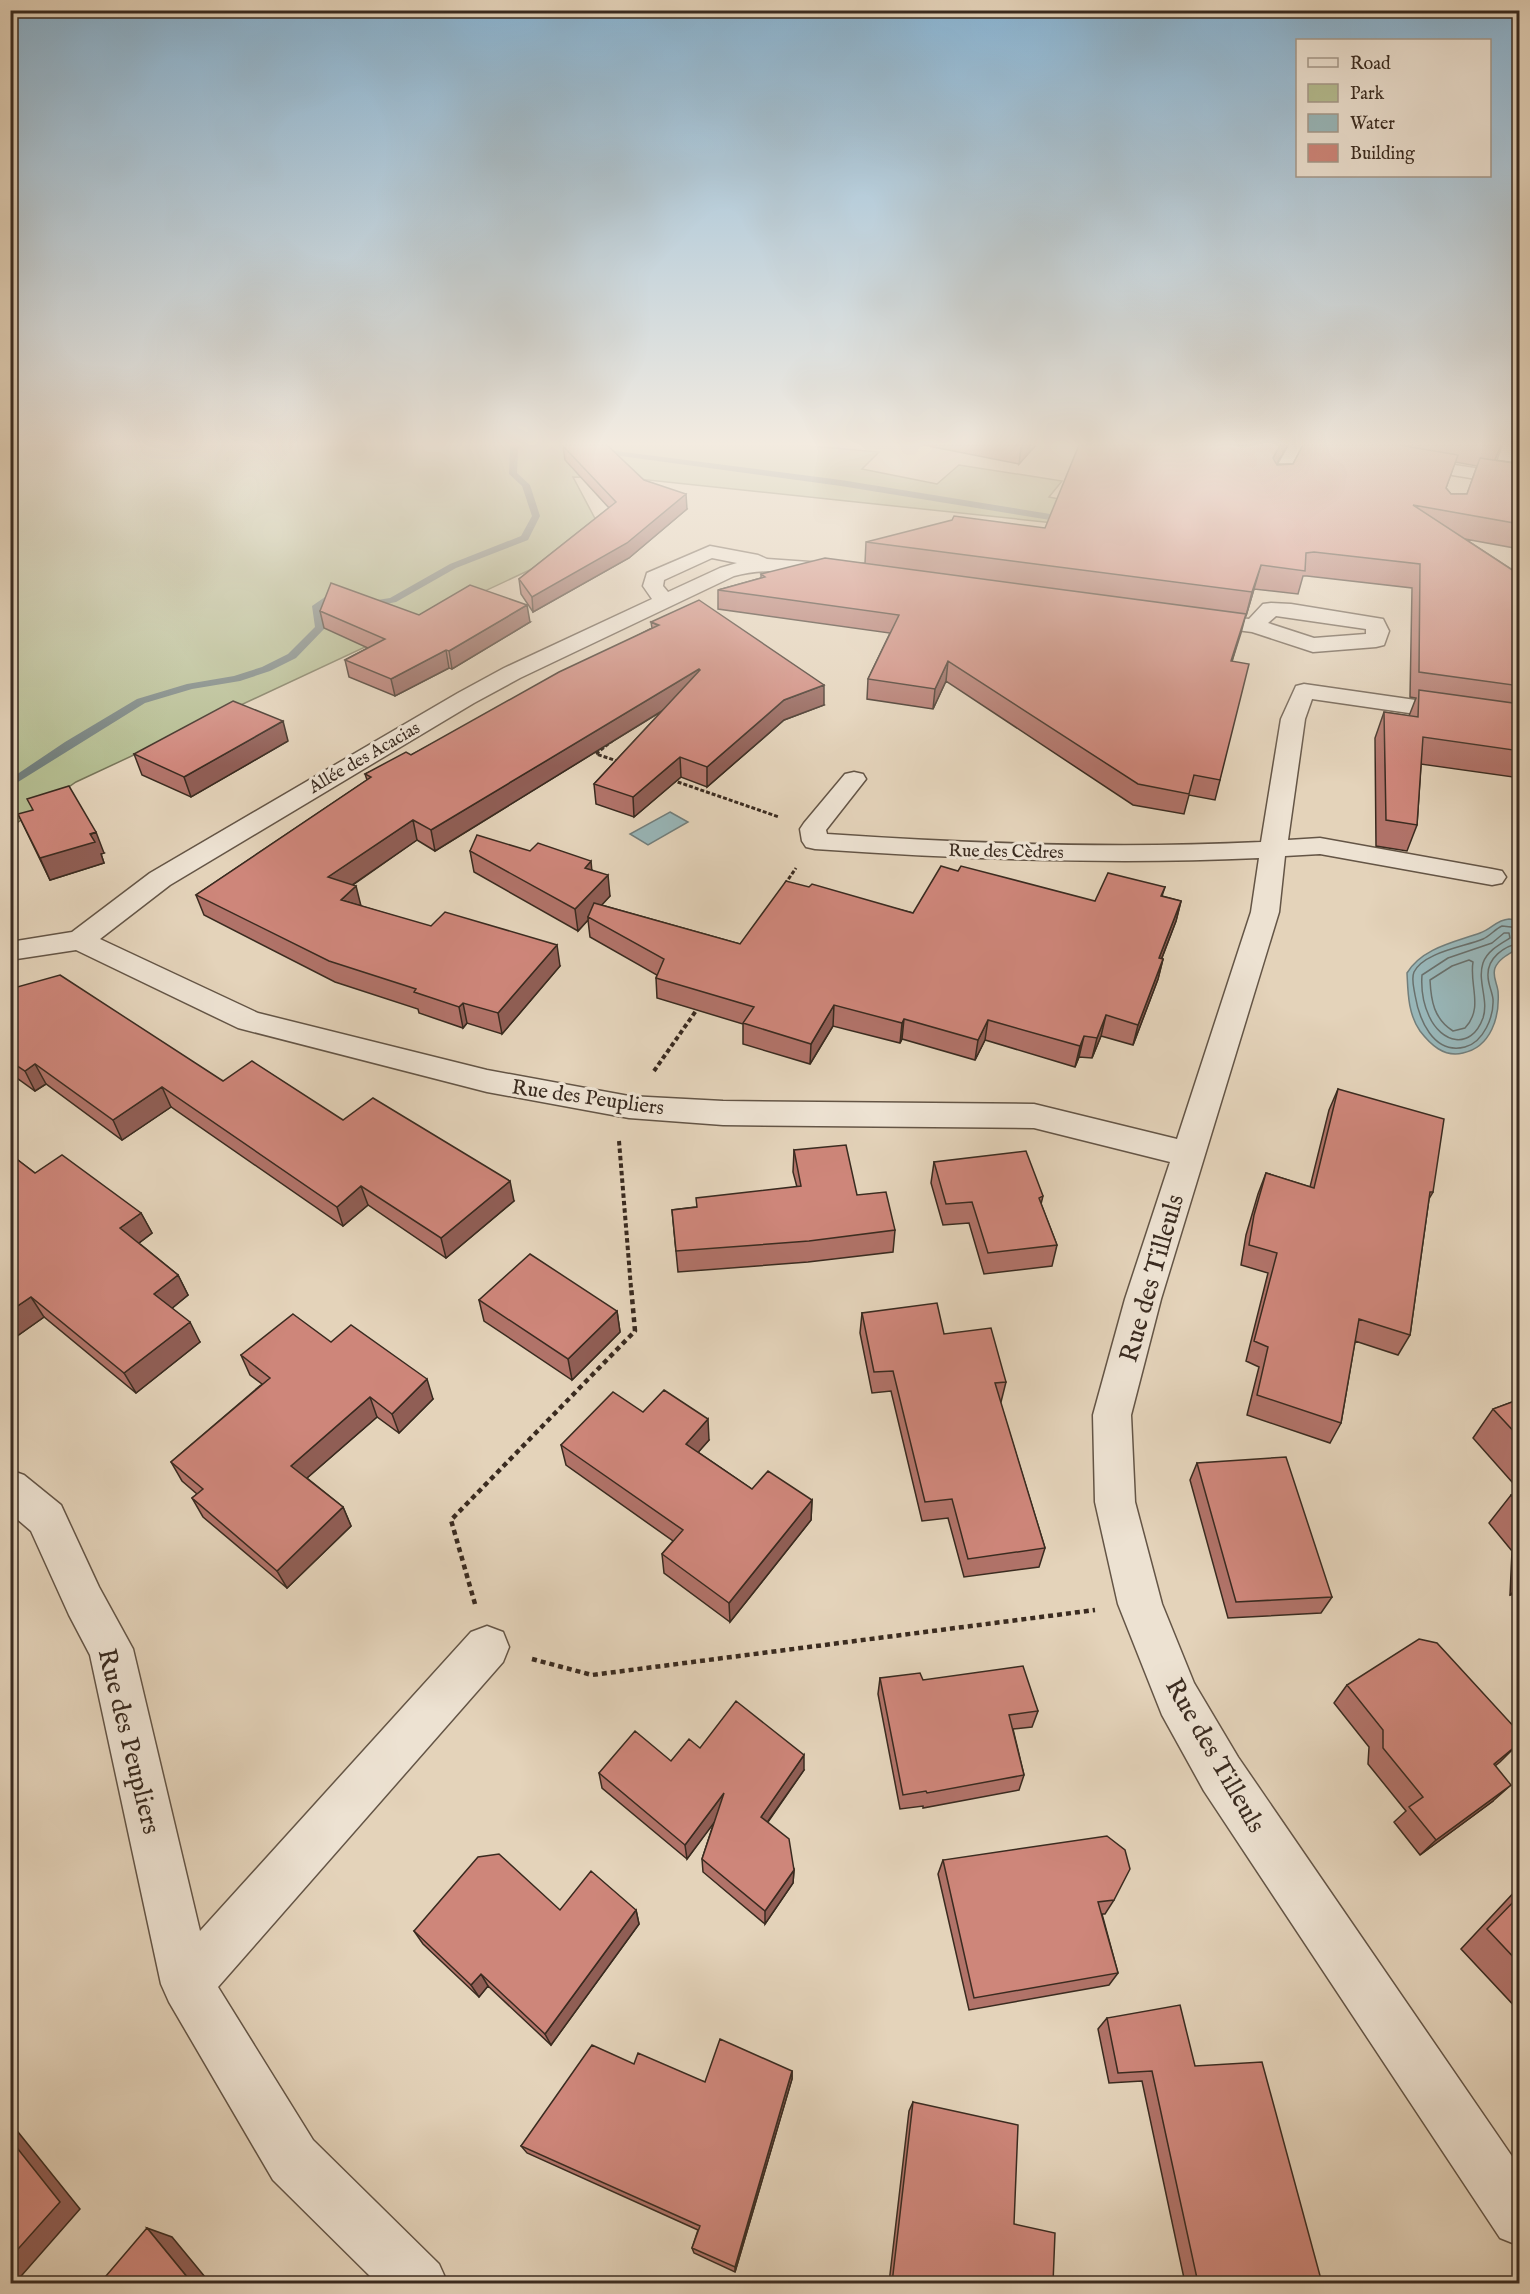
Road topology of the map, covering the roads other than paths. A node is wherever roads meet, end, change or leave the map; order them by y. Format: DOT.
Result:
graph roads {
  1 [pos="863,574"];
  2 [pos="1319,614"];
  3 [pos="1184,617"];
  4 [pos="1255,626"];
  5 [pos="1313,645"];
  6 [pos="1304,691"];
  7 [pos="1520,722"];
  8 [pos="854,779"];
  9 [pos="1274,849"];
  10 [pos="1492,877"];
  11 [pos="80,940"];
  12 [pos="10,951"];
  13 [pos="1188,1154"];
  14 [pos="10,1488"];
  15 [pos="487,1647"];
  16 [pos="188,1984"];
  17 [pos="1520,2218"];
  18 [pos="419,2283"];
  1 -- 11 [label="street, Allée des Acacias"];
  2 -- 4 [label="street"];
  2 -- 5 [label="street"];
  2 -- 5 [label="street"];
  3 -- 4 [label="street"];
  4 -- 5 [label="street"];
  5 -- 6 [label="street"];
  6 -- 7 [label="street"];
  6 -- 9 [label="street"];
  8 -- 9 [label="street, Rue des Cèdres"];
  9 -- 10 [label="street, Rue des Cèdres"];
  9 -- 13 [label="street, Rue des Tilleuls"];
  11 -- 12 [label="street"];
  11 -- 13 [label="street, Rue des Peupliers"];
  13 -- 17 [label="street, Rue des Tilleuls"];
  14 -- 16 [label="street, Rue des Peupliers"];
  15 -- 16 [label="street"];
  16 -- 18 [label="street, Rue des Peupliers"];
}
